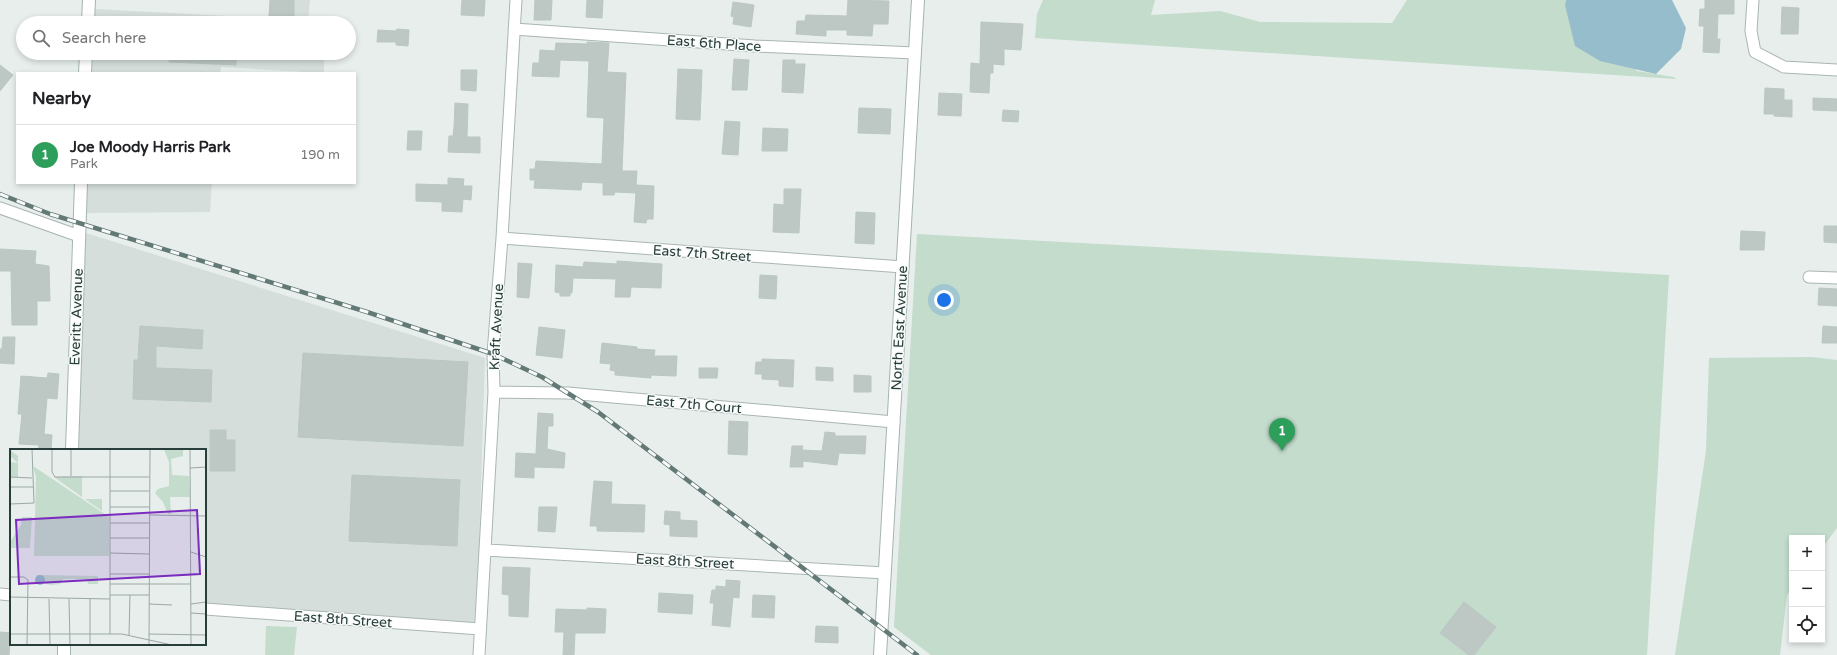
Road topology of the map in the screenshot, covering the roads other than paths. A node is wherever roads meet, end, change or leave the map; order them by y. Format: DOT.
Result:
graph roads {
  1 [pos="89,0"];
  2 [pos="516,0"];
  3 [pos="918,0"];
  4 [pos="1753,0"];
  5 [pos="88,16"];
  6 [pos="514,29"];
  7 [pos="915,53"];
  8 [pos="86,60"];
  9 [pos="1837,70"];
  10 [pos="85,72"];
  11 [pos="81,184"];
  12 [pos="0,208"];
  13 [pos="79,236"];
  14 [pos="502,238"];
  15 [pos="903,267"];
  16 [pos="1809,277"];
  17 [pos="1837,278"];
  18 [pos="494,392"];
  19 [pos="894,422"];
  20 [pos="72,449"];
  21 [pos="486,550"];
  22 [pos="885,574"];
  23 [pos="0,594"];
  24 [pos="10,595"];
  25 [pos="206,609"];
  26 [pos="480,629"];
  27 [pos="479,655"];
  28 [pos="880,655"];
  1 -- 5 [label="main road"];
  2 -- 6 [label="street, Kraft Avenue"];
  3 -- 7 [label="main road, North East Avenue"];
  4 -- 9 [label="street"];
  6 -- 7 [label="street, East 6th Place"];
  6 -- 14 [label="street, Kraft Avenue"];
  7 -- 15 [label="main road, North East Avenue"];
  8 -- 10 [label="main road"];
  11 -- 13 [label="main road, Everitt Avenue"];
  12 -- 13 [label="street"];
  13 -- 20 [label="main road, Everitt Avenue"];
  14 -- 15 [label="street, East 7th Street"];
  14 -- 18 [label="street, Kraft Avenue"];
  15 -- 19 [label="main road, North East Avenue"];
  16 -- 17 [label="street"];
  18 -- 19 [label="street, East 7th Court"];
  18 -- 21 [label="street, Kraft Avenue"];
  19 -- 22 [label="main road, North East Avenue"];
  21 -- 22 [label="street, East 8th Street"];
  21 -- 26 [label="street, Kraft Avenue"];
  22 -- 28 [label="main road, North East Avenue"];
  23 -- 24 [label="street"];
  25 -- 26 [label="street, East 8th Street"];
  26 -- 27 [label="street, Kraft Avenue"];
}
